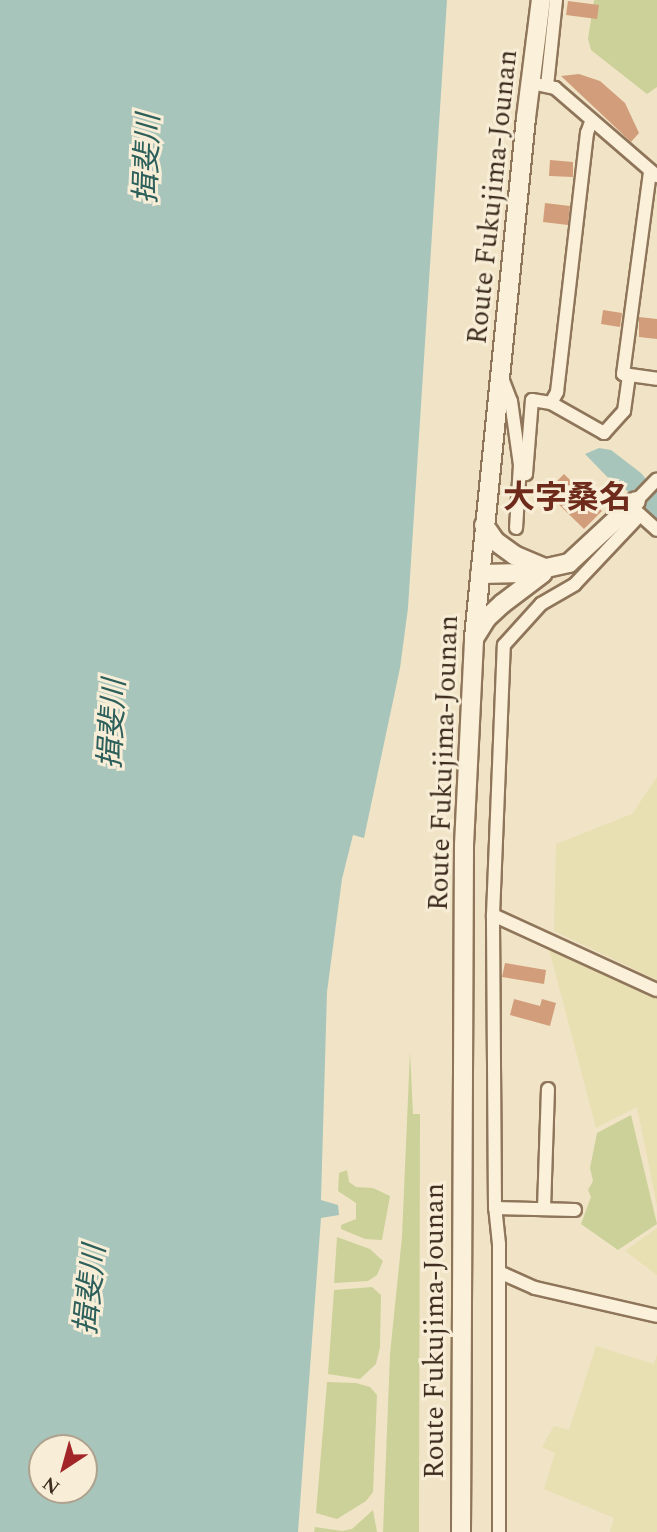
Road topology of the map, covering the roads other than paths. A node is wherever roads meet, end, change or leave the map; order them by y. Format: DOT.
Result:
graph roads {
  1 [pos="541,0"];
  2 [pos="556,0"];
  3 [pos="539,84"];
  4 [pos="592,122"];
  5 [pos="653,174"];
  6 [pos="500,374"];
  7 [pos="629,375"];
  8 [pos="657,379"];
  9 [pos="551,403"];
  10 [pos="520,475"];
  11 [pos="657,479"];
  12 [pos="635,507"];
  13 [pos="484,525"];
  14 [pos="516,528"];
  15 [pos="657,530"];
  16 [pos="549,569"];
  17 [pos="480,574"];
  18 [pos="474,638"];
  19 [pos="493,915"];
  20 [pos="657,990"];
  21 [pos="548,1089"];
  22 [pos="495,1208"];
  23 [pos="544,1209"];
  24 [pos="575,1210"];
  25 [pos="499,1272"];
  26 [pos="657,1316"];
  27 [pos="461,1532"];
  28 [pos="499,1532"];
  1 -- 3 [label="main road, Route Fukujima-Jounan"];
  2 -- 3 [label="street"];
  3 -- 4 [label="street"];
  3 -- 6 [label="main road, Route Fukujima-Jounan"];
  4 -- 5 [label="street"];
  4 -- 9 [label="street"];
  5 -- 7 [label="street"];
  6 -- 10 [label="street"];
  6 -- 13 [label="main road, Route Fukujima-Jounan"];
  7 -- 8 [label="street"];
  7 -- 9 [label="street"];
  9 -- 10 [label="street"];
  10 -- 14 [label="street"];
  11 -- 12 [label="street"];
  12 -- 15 [label="street"];
  12 -- 16 [label="main road"];
  12 -- 19 [label="street"];
  13 -- 16 [label="main road"];
  13 -- 17 [label="main road, Route Fukujima-Jounan"];
  16 -- 17 [label="main road"];
  16 -- 18 [label="main road"];
  17 -- 18 [label="main road, Route Fukujima-Jounan"];
  18 -- 27 [label="main road, Route Fukujima-Jounan"];
  19 -- 20 [label="street"];
  19 -- 22 [label="street"];
  21 -- 23 [label="street"];
  22 -- 23 [label="street"];
  22 -- 25 [label="street"];
  23 -- 24 [label="street"];
  25 -- 26 [label="street"];
  25 -- 28 [label="street"];
}
